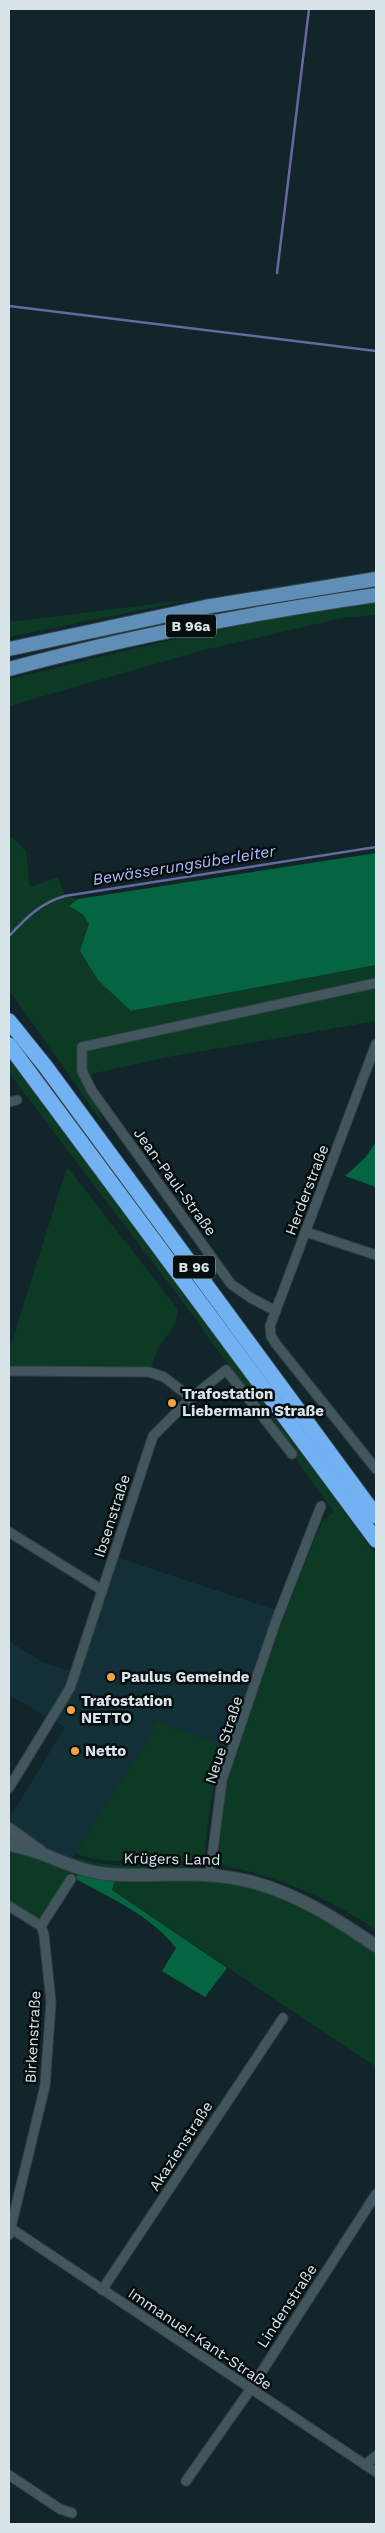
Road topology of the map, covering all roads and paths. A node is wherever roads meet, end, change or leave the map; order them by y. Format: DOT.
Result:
graph roads {
  1 [pos="376,579"];
  2 [pos="376,595"];
  3 [pos="9,649"];
  4 [pos="9,669"];
  5 [pos="376,983"];
  6 [pos="9,1021"];
  7 [pos="376,1044"];
  8 [pos="9,1045"];
  9 [pos="306,1232"];
  10 [pos="376,1255"];
  11 [pos="276,1311"];
  12 [pos="9,1371"];
  13 [pos="191,1398"];
  14 [pos="292,1454"];
  15 [pos="376,1469"];
  16 [pos="321,1506"];
  17 [pos="376,1516"];
  18 [pos="9,1532"];
  19 [pos="376,1540"];
  20 [pos="102,1590"];
  21 [pos="9,1788"];
  22 [pos="9,1830"];
  23 [pos="9,1844"];
  24 [pos="43,1854"];
  25 [pos="210,1874"];
  26 [pos="71,1879"];
  27 [pos="9,1906"];
  28 [pos="41,1926"];
  29 [pos="376,1946"];
  30 [pos="283,2018"];
  31 [pos="376,2194"];
  32 [pos="9,2230"];
  33 [pos="102,2290"];
  34 [pos="250,2390"];
  35 [pos="376,2456"];
  36 [pos="366,2465"];
  37 [pos="376,2472"];
  38 [pos="9,2475"];
  39 [pos="186,2482"];
  40 [pos="72,2513"];
  1 -- 3 [label="main road, B 96a"];
  2 -- 4 [label="main road, B 96a"];
  5 -- 11 [label="street, Jean-Paul-Straße"];
  6 -- 17 [label="highway, B 96"];
  7 -- 9 [label="street, Herderstraße"];
  8 -- 19 [label="highway, B 96"];
  9 -- 10 [label="street"];
  9 -- 11 [label="street, Herderstraße"];
  11 -- 15 [label="street, Herderstraße"];
  12 -- 13 [label="street"];
  13 -- 14 [label="street, Ibsenstraße"];
  13 -- 20 [label="street, Ibsenstraße"];
  16 -- 25 [label="street, Neue Straße"];
  18 -- 20 [label="street"];
  20 -- 21 [label="street, Ibsenstraße"];
  22 -- 24 [label="street, Krügers Land"];
  23 -- 24 [label="street, Krügers Land"];
  24 -- 25 [label="street, Krügers Land"];
  25 -- 29 [label="street, Krügers Land"];
  26 -- 28 [label="street"];
  27 -- 28 [label="street"];
  28 -- 32 [label="street, Birkenstraße"];
  30 -- 33 [label="street, Akazienstraße"];
  31 -- 34 [label="street, Lindenstraße"];
  32 -- 33 [label="street, Immanuel-Kant-Straße"];
  33 -- 34 [label="street, Immanuel-Kant-Straße"];
  34 -- 36 [label="street, Immanuel-Kant-Straße"];
  34 -- 39 [label="street, Lindenstraße"];
  35 -- 36 [label="street"];
  36 -- 37 [label="street, Immanuel-Kant-Straße"];
  38 -- 40 [label="street"];
}
